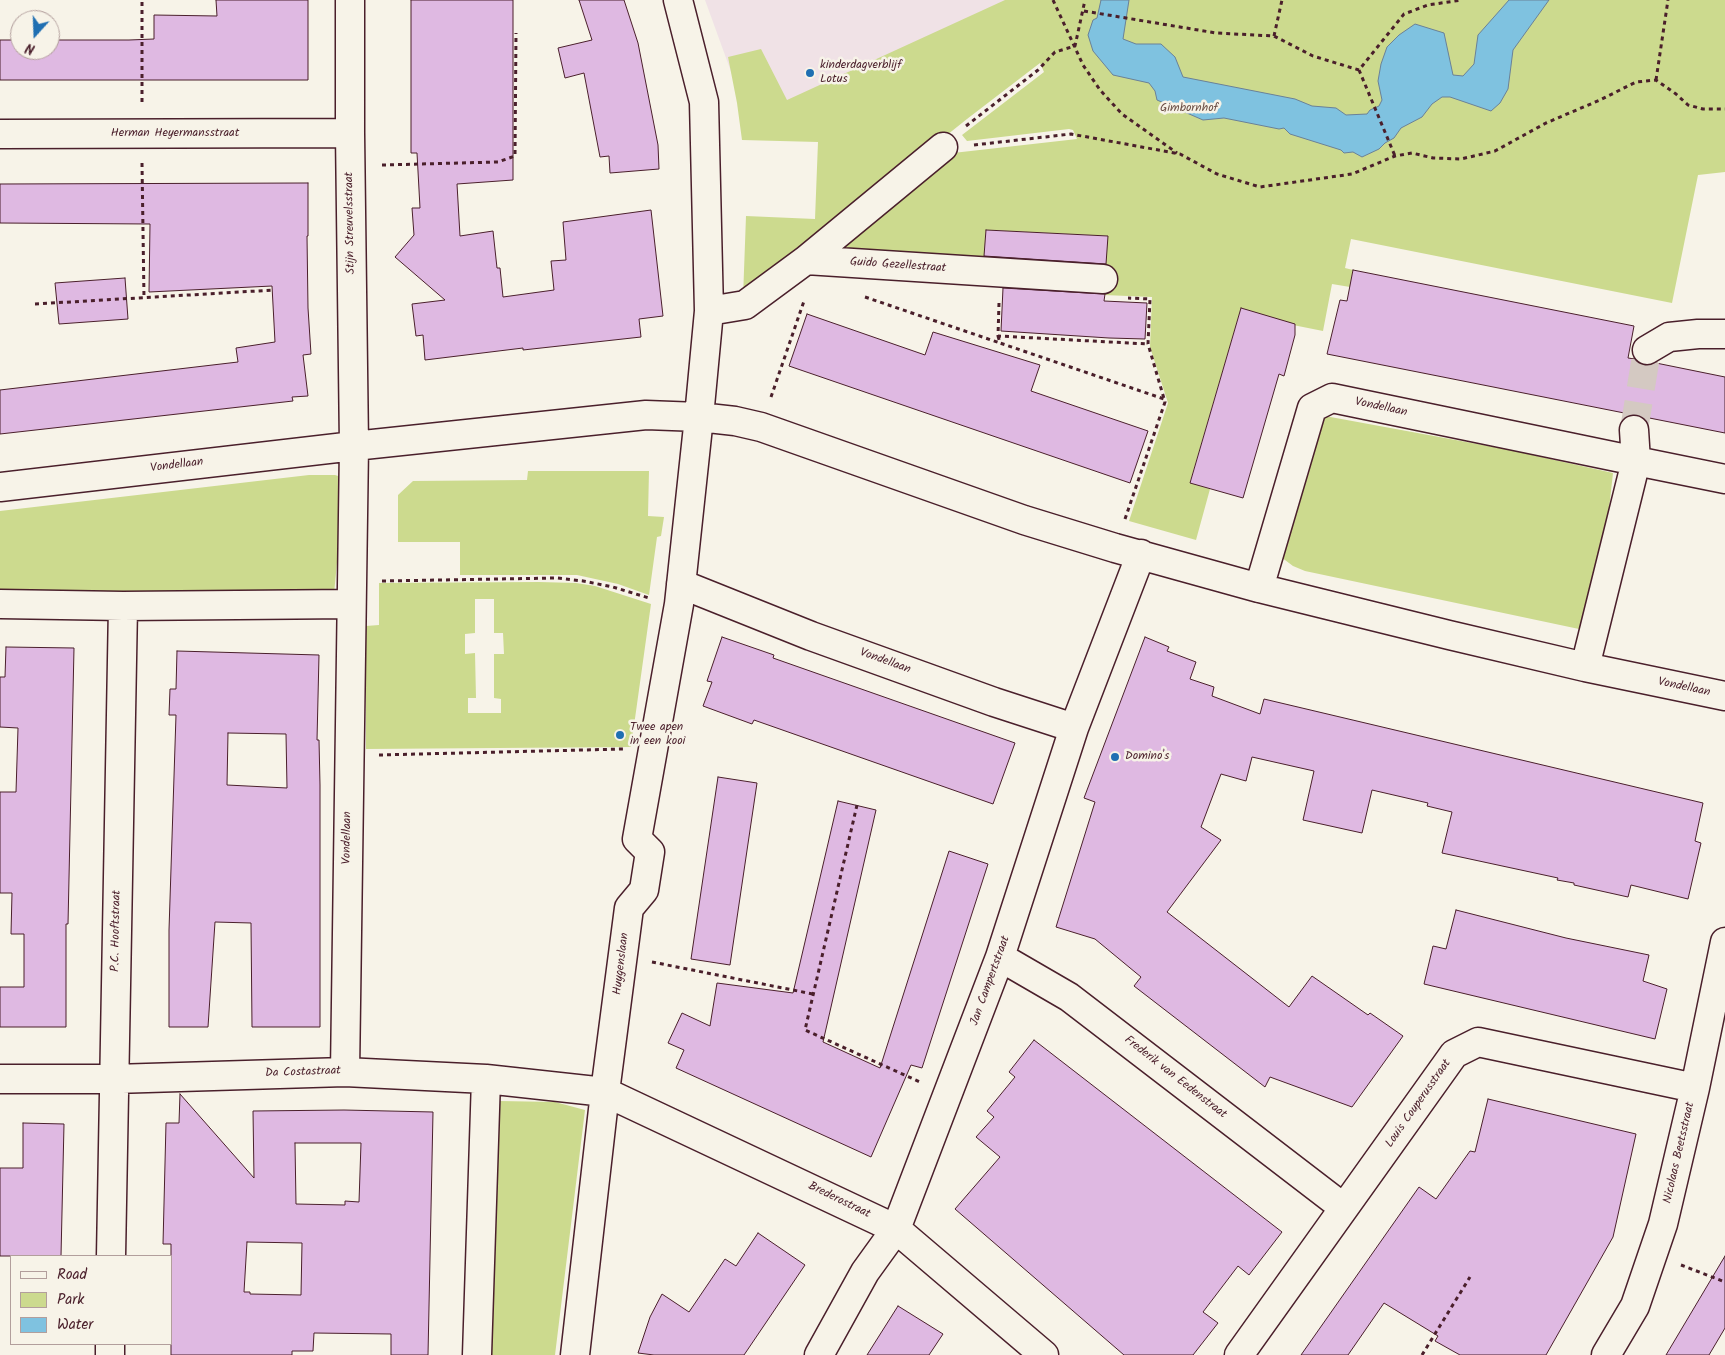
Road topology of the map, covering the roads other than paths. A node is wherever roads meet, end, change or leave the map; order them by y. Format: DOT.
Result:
graph roads {
  1 [pos="350,0"];
  2 [pos="678,0"];
  3 [pos="350,133"];
  4 [pos="0,134"];
  5 [pos="943,147"];
  6 [pos="806,260"];
  7 [pos="1103,278"];
  8 [pos="709,311"];
  9 [pos="1725,334"];
  10 [pos="1647,350"];
  11 [pos="699,417"];
  12 [pos="1634,430"];
  13 [pos="354,446"];
  14 [pos="1636,461"];
  15 [pos="1725,479"];
  16 [pos="0,487"];
  17 [pos="1141,554"];
  18 [pos="1259,588"];
  19 [pos="351,593"];
  20 [pos="680,594"];
  21 [pos="0,604"];
  22 [pos="123,606"];
  23 [pos="1585,667"];
  24 [pos="1725,696"];
  25 [pos="1074,728"];
  26 [pos="1725,942"];
  27 [pos="1000,957"];
  28 [pos="344,1072"];
  29 [pos="0,1079"];
  30 [pos="114,1079"];
  31 [pos="486,1079"];
  32 [pos="1695,1088"];
  33 [pos="605,1092"];
  34 [pos="1344,1208"];
  35 [pos="896,1230"];
  36 [pos="111,1255"];
  37 [pos="477,1355"];
  38 [pos="575,1355"];
  39 [pos="819,1355"];
  40 [pos="1044,1355"];
  41 [pos="1239,1355"];
  42 [pos="1606,1355"];
  1 -- 3 [label="street, Stijn Streuvelsstraat"];
  2 -- 8 [label="street"];
  3 -- 4 [label="street, Herman Heyermansstraat"];
  3 -- 13 [label="street, Stijn Streuvelsstraat"];
  5 -- 6 [label="street"];
  6 -- 7 [label="street, Guido Gezellestraat"];
  6 -- 8 [label="street"];
  8 -- 11 [label="street"];
  9 -- 10 [label="street"];
  11 -- 13 [label="street, Vondellaan"];
  11 -- 17 [label="street, Vondellaan"];
  11 -- 20 [label="street"];
  12 -- 14 [label="street"];
  13 -- 16 [label="street, Vondellaan"];
  13 -- 19 [label="street, Vondellaan"];
  14 -- 15 [label="street, Vondellaan"];
  14 -- 18 [label="street, Vondellaan"];
  14 -- 23 [label="street"];
  17 -- 18 [label="street, Vondellaan"];
  17 -- 25 [label="street"];
  18 -- 23 [label="street, Vondellaan"];
  19 -- 22 [label="street"];
  19 -- 28 [label="street, Vondellaan"];
  20 -- 25 [label="street, Vondellaan"];
  20 -- 33 [label="street, Huygenslaan"];
  21 -- 22 [label="street"];
  22 -- 30 [label="street, P.C. Hooftstraat"];
  23 -- 24 [label="street, Vondellaan"];
  25 -- 27 [label="street, Jan Campertstraat"];
  26 -- 32 [label="street, Nicolaas Beetsstraat"];
  27 -- 34 [label="street, Frederik van Eedenstraat"];
  27 -- 35 [label="street, Jan Campertstraat"];
  28 -- 30 [label="street, Da Costastraat"];
  28 -- 31 [label="street, Da Costastraat"];
  29 -- 30 [label="street, Da Costastraat"];
  30 -- 36 [label="street, P.C. Hooftstraat"];
  31 -- 33 [label="street, Da Costastraat"];
  31 -- 37 [label="street"];
  32 -- 34 [label="street, Louis Couperusstraat"];
  32 -- 42 [label="street, Nicolaas Beetsstraat"];
  33 -- 35 [label="street, Brederostraat"];
  33 -- 38 [label="street, Huygenslaan"];
  34 -- 41 [label="street, Louis Couperusstraat"];
  35 -- 39 [label="street, Jan Campertstraat"];
  35 -- 40 [label="street, Brederostraat"];
}
